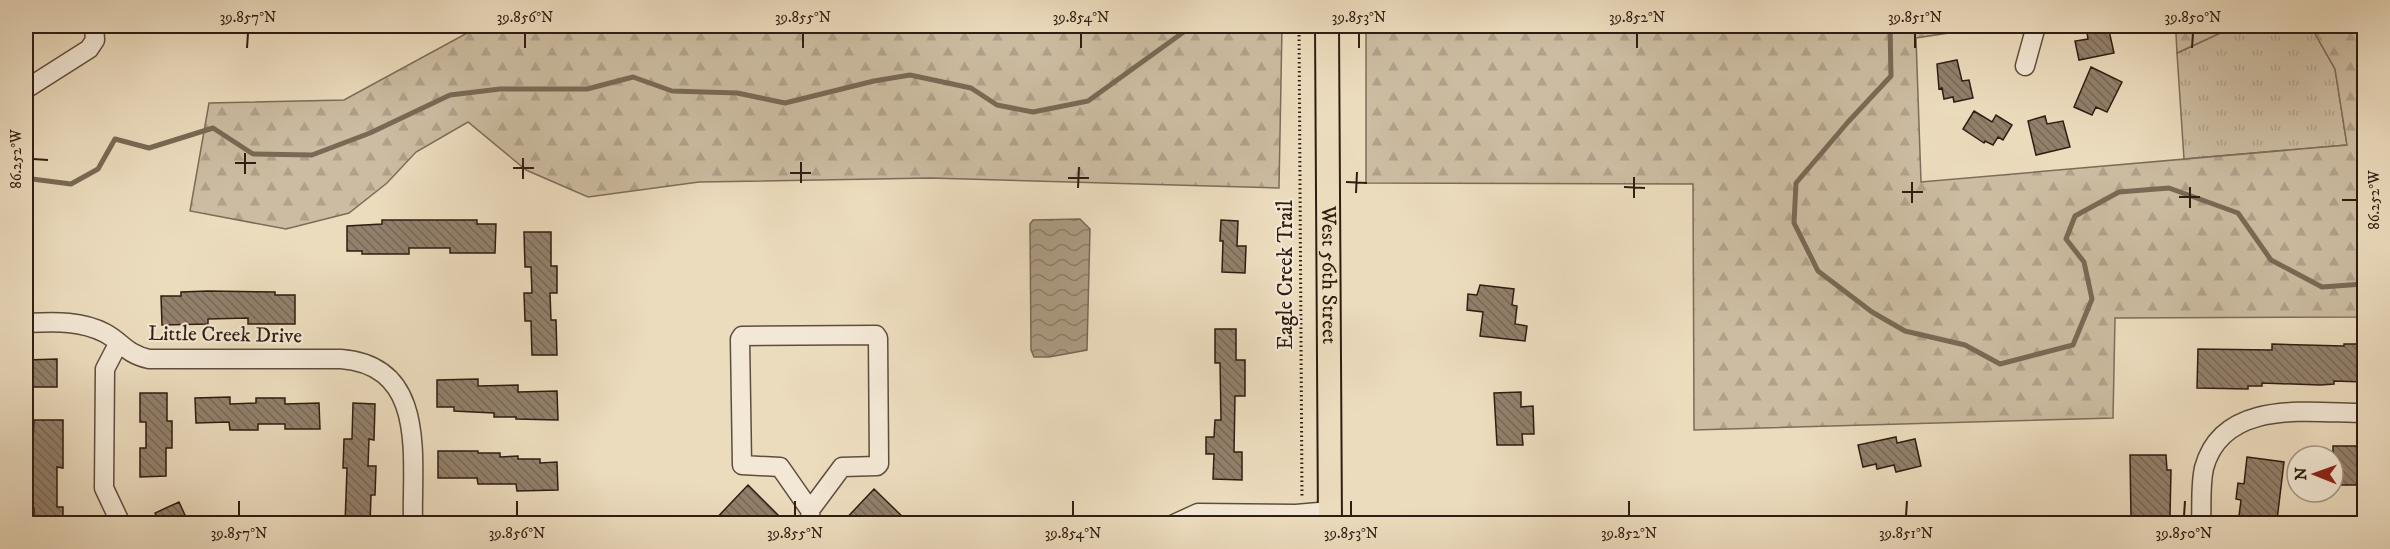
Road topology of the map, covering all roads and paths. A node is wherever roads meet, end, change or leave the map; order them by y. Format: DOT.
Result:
graph roads {
  1 [pos="94,26"];
  2 [pos="1299,26"];
  3 [pos="1327,26"];
  4 [pos="2036,26"];
  5 [pos="2025,66"];
  6 [pos="26,89"];
  7 [pos="26,323"];
  8 [pos="118,344"];
  9 [pos="2364,412"];
  10 [pos="104,488"];
  11 [pos="1303,513"];
  12 [pos="810,517"];
  13 [pos="1330,517"];
  14 [pos="104,524"];
  15 [pos="121,524"];
  16 [pos="413,524"];
  17 [pos="1174,524"];
  18 [pos="2201,524"];
  1 -- 6 [label="street"];
  2 -- 11 [label="path, Eagle Creek Trail"];
  3 -- 13 [label="main road, West 56th Street"];
  4 -- 5 [label="street"];
  7 -- 8 [label="street, Little Creek Drive"];
  8 -- 10 [label="street"];
  8 -- 16 [label="street, Little Creek Drive"];
  9 -- 18 [label="street"];
  10 -- 14 [label="street"];
  10 -- 15 [label="street"];
  11 -- 13 [label="street"];
  11 -- 17 [label="street"];
  12 -- 12 [label="street"];
}
